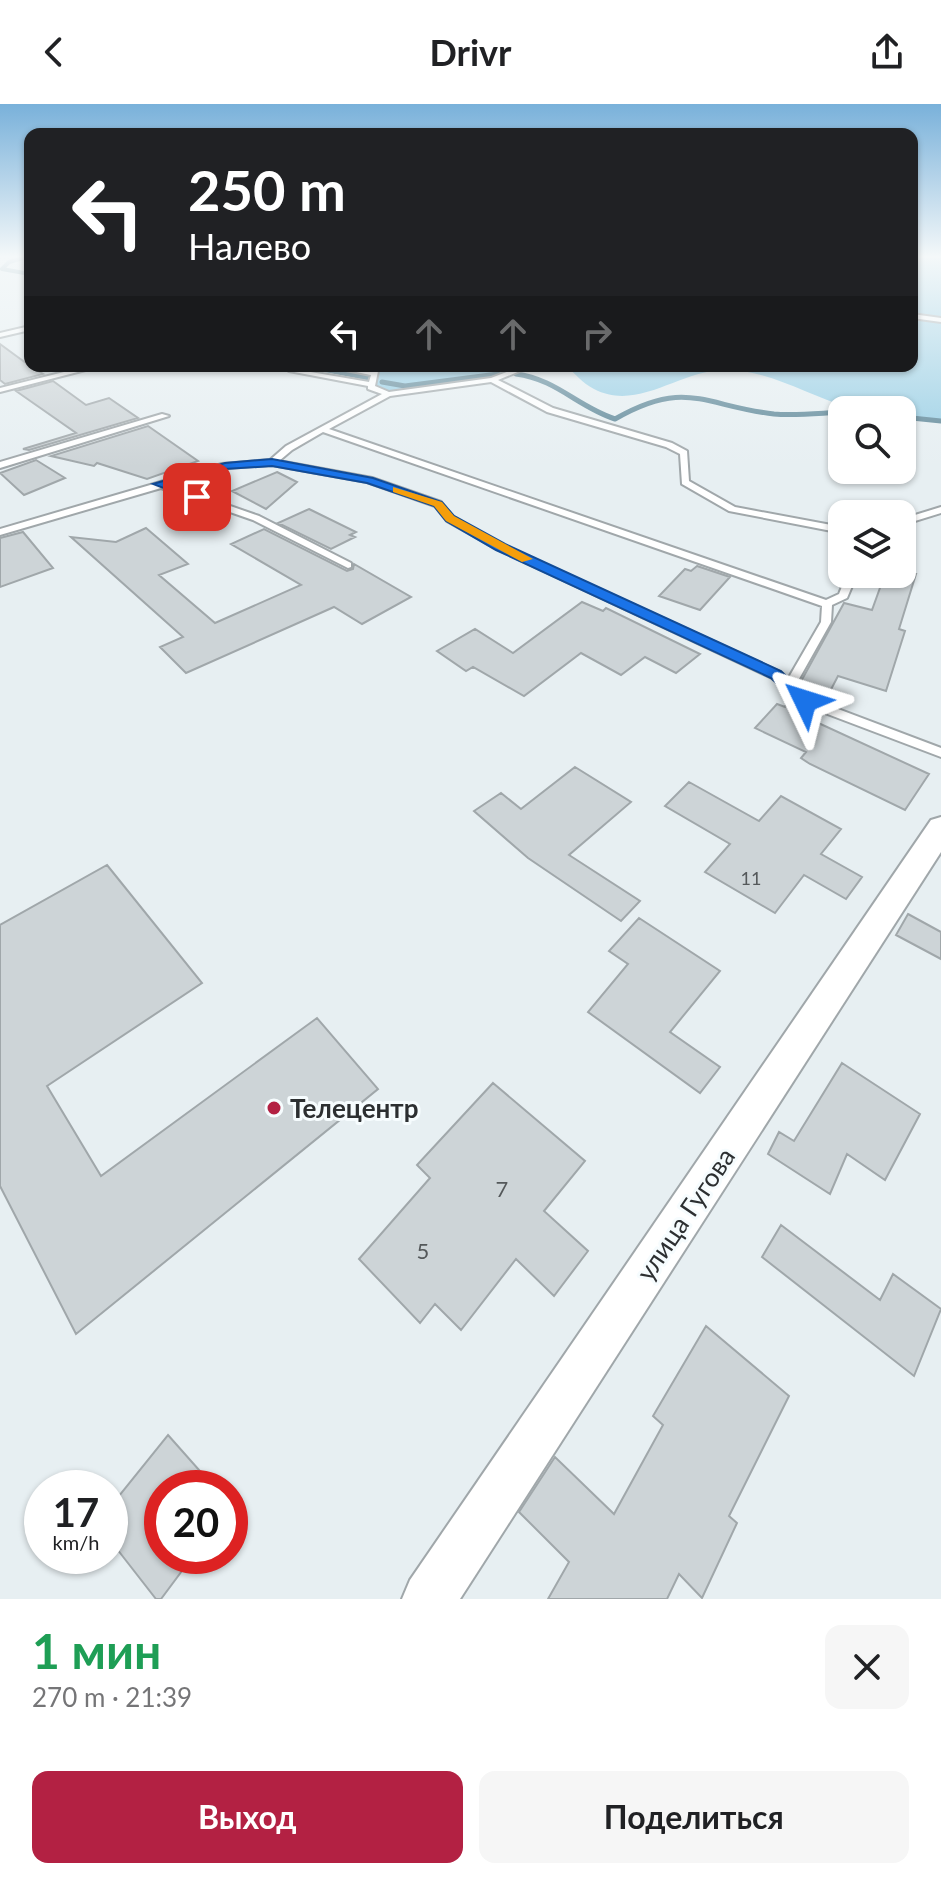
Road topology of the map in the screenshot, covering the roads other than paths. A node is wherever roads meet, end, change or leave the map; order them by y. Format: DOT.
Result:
graph roads {
  1 [pos="24,329"];
  2 [pos="0,335"];
  3 [pos="73,372"];
  4 [pos="299,372"];
  5 [pos="377,372"];
  6 [pos="513,372"];
  7 [pos="492,380"];
  8 [pos="369,384"];
  9 [pos="0,390"];
  10 [pos="388,394"];
  11 [pos="165,416"];
  12 [pos="324,430"];
  13 [pos="272,462"];
  14 [pos="0,465"];
  15 [pos="158,484"];
  16 [pos="941,510"];
  17 [pos="916,518"];
  18 [pos="828,527"];
  19 [pos="0,532"];
  20 [pos="348,565"];
  21 [pos="846,588"];
  22 [pos="827,604"];
  23 [pos="789,687"];
  24 [pos="941,753"];
  25 [pos="941,828"];
  26 [pos="429,1599"];
  1 -- 2 [label="lane"];
  3 -- 9 [label="lane"];
  4 -- 8 [label="lane"];
  5 -- 8 [label="lane"];
  6 -- 7 [label="lane"];
  7 -- 10 [label="lane"];
  7 -- 18 [label="lane"];
  8 -- 10 [label="lane"];
  10 -- 12 [label="lane"];
  11 -- 14 [label="lane"];
  12 -- 13 [label="lane"];
  12 -- 22 [label="lane"];
  13 -- 15 [label="lane"];
  13 -- 23 [label="lane"];
  15 -- 19 [label="lane"];
  15 -- 20 [label="lane"];
  16 -- 17 [label="lane"];
  21 -- 22 [label="lane"];
  22 -- 23 [label="lane"];
  23 -- 24 [label="lane"];
  25 -- 26 [label="street, улица Гугова"];
}
